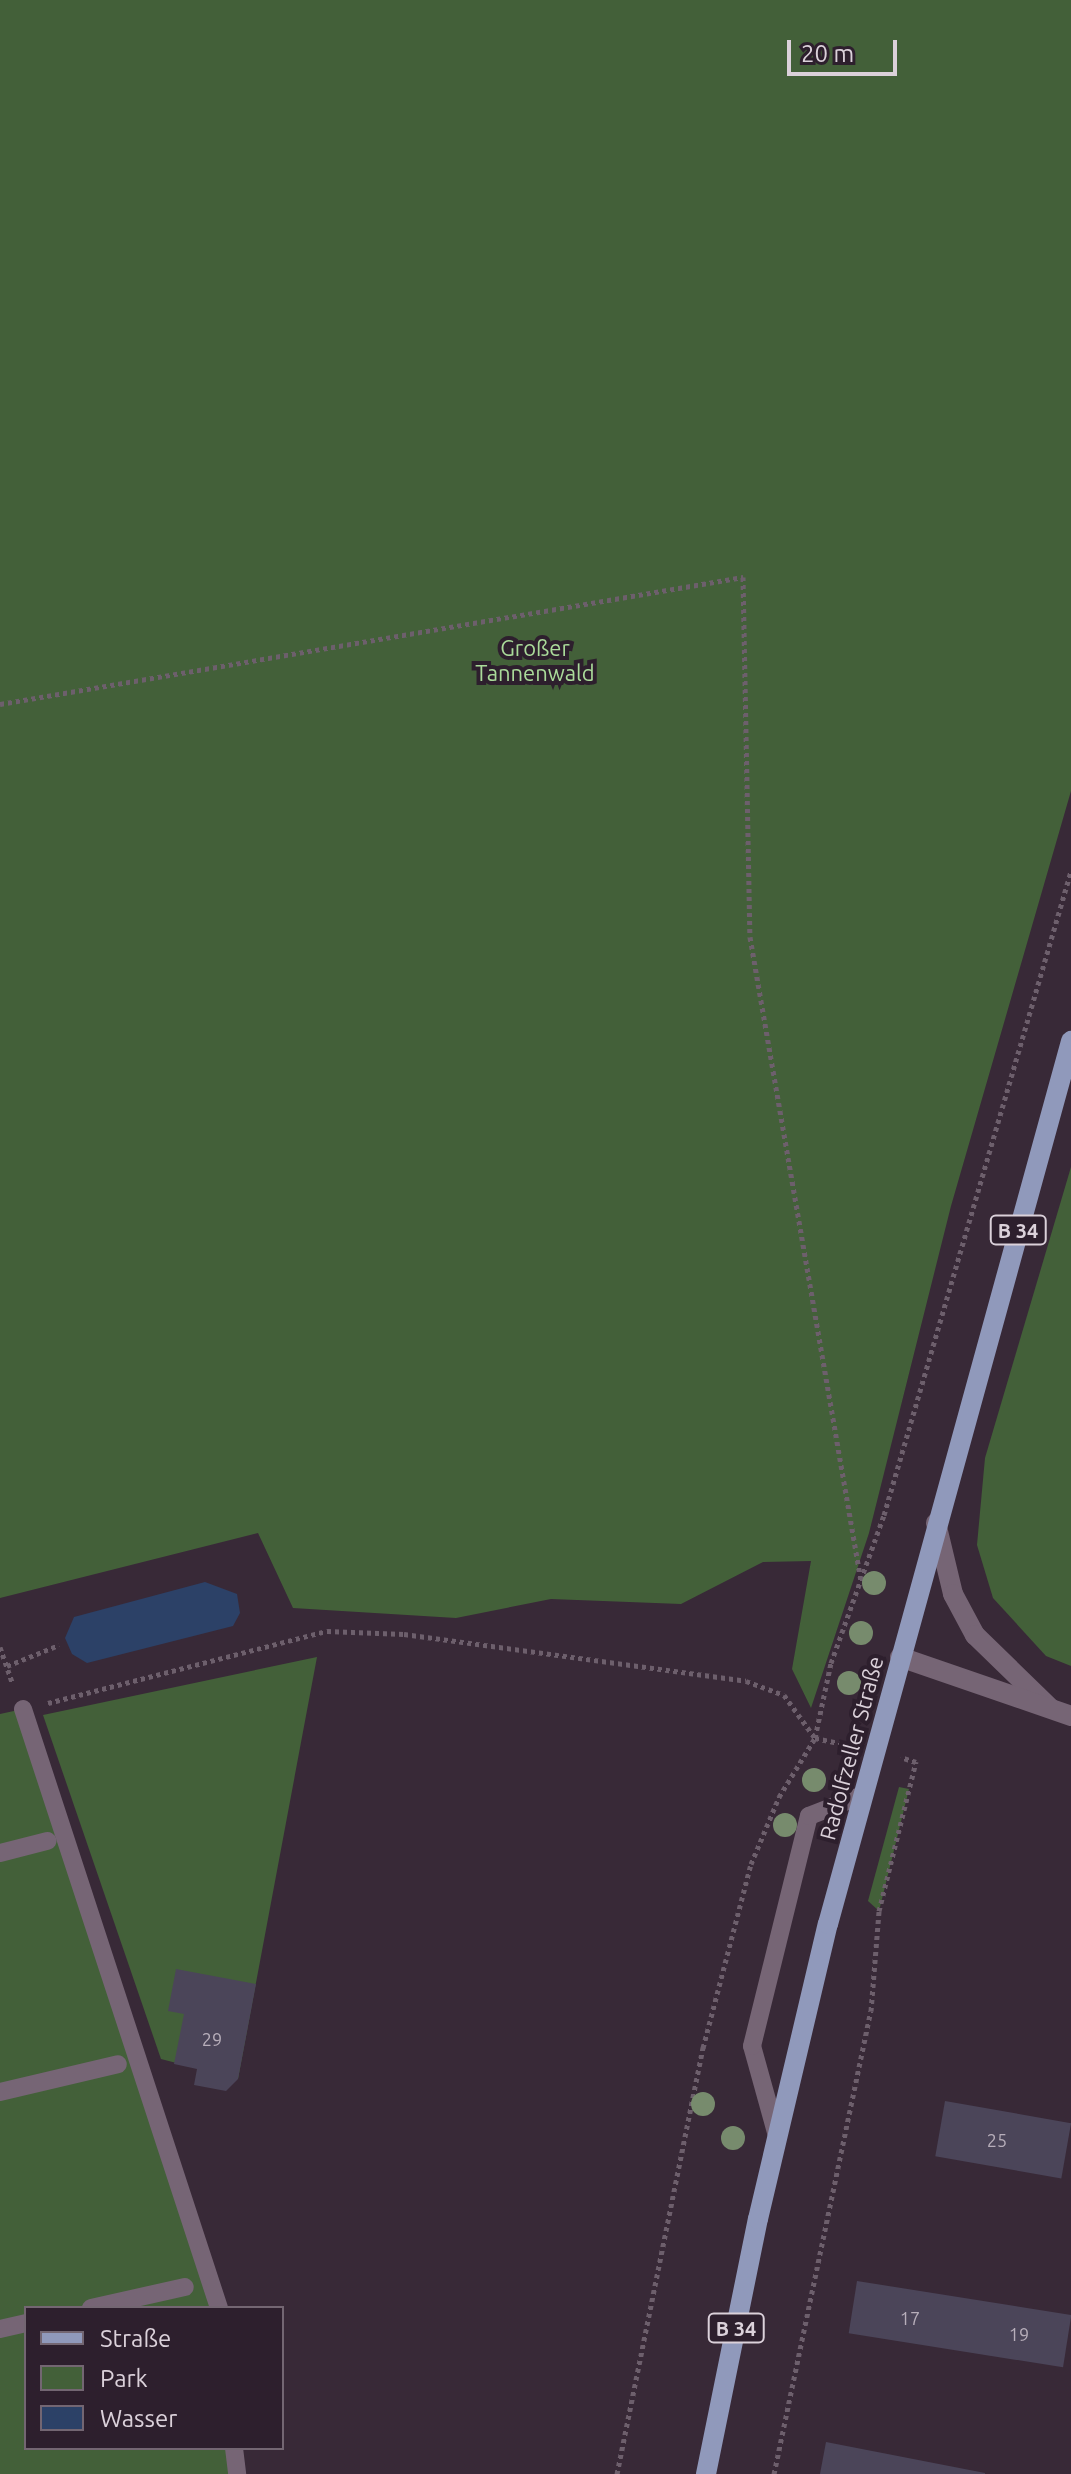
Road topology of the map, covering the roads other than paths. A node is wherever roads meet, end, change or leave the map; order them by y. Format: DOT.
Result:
graph roads {
  1 [pos="1071,1041"];
  2 [pos="936,1523"];
  3 [pos="900,1657"];
  4 [pos="1050,1708"];
  5 [pos="23,1709"];
  6 [pos="1071,1716"];
  7 [pos="863,1795"];
  8 [pos="47,1841"];
  9 [pos="0,1853"];
  10 [pos="118,2064"];
  11 [pos="0,2092"];
  12 [pos="777,2136"];
  13 [pos="185,2287"];
  14 [pos="100,2306"];
  15 [pos="218,2306"];
  16 [pos="24,2323"];
  17 [pos="0,2329"];
  18 [pos="234,2450"];
  19 [pos="237,2474"];
  20 [pos="706,2474"];
  1 -- 2 [label="main road, Radolfzeller Straße / B 34"];
  2 -- 3 [label="main road, Radolfzeller Straße / B 34"];
  2 -- 4 [label="street"];
  3 -- 4 [label="street"];
  3 -- 7 [label="main road, Radolfzeller Straße / B 34"];
  4 -- 6 [label="street"];
  5 -- 15 [label="lane"];
  7 -- 12 [label="main road, Radolfzeller Straße / B 34"];
  7 -- 12 [label="lane"];
  8 -- 9 [label="lane"];
  10 -- 11 [label="lane"];
  12 -- 20 [label="main road, Radolfzeller Straße / B 34"];
  13 -- 14 [label="lane"];
  16 -- 17 [label="lane"];
  18 -- 19 [label="lane"];
}
